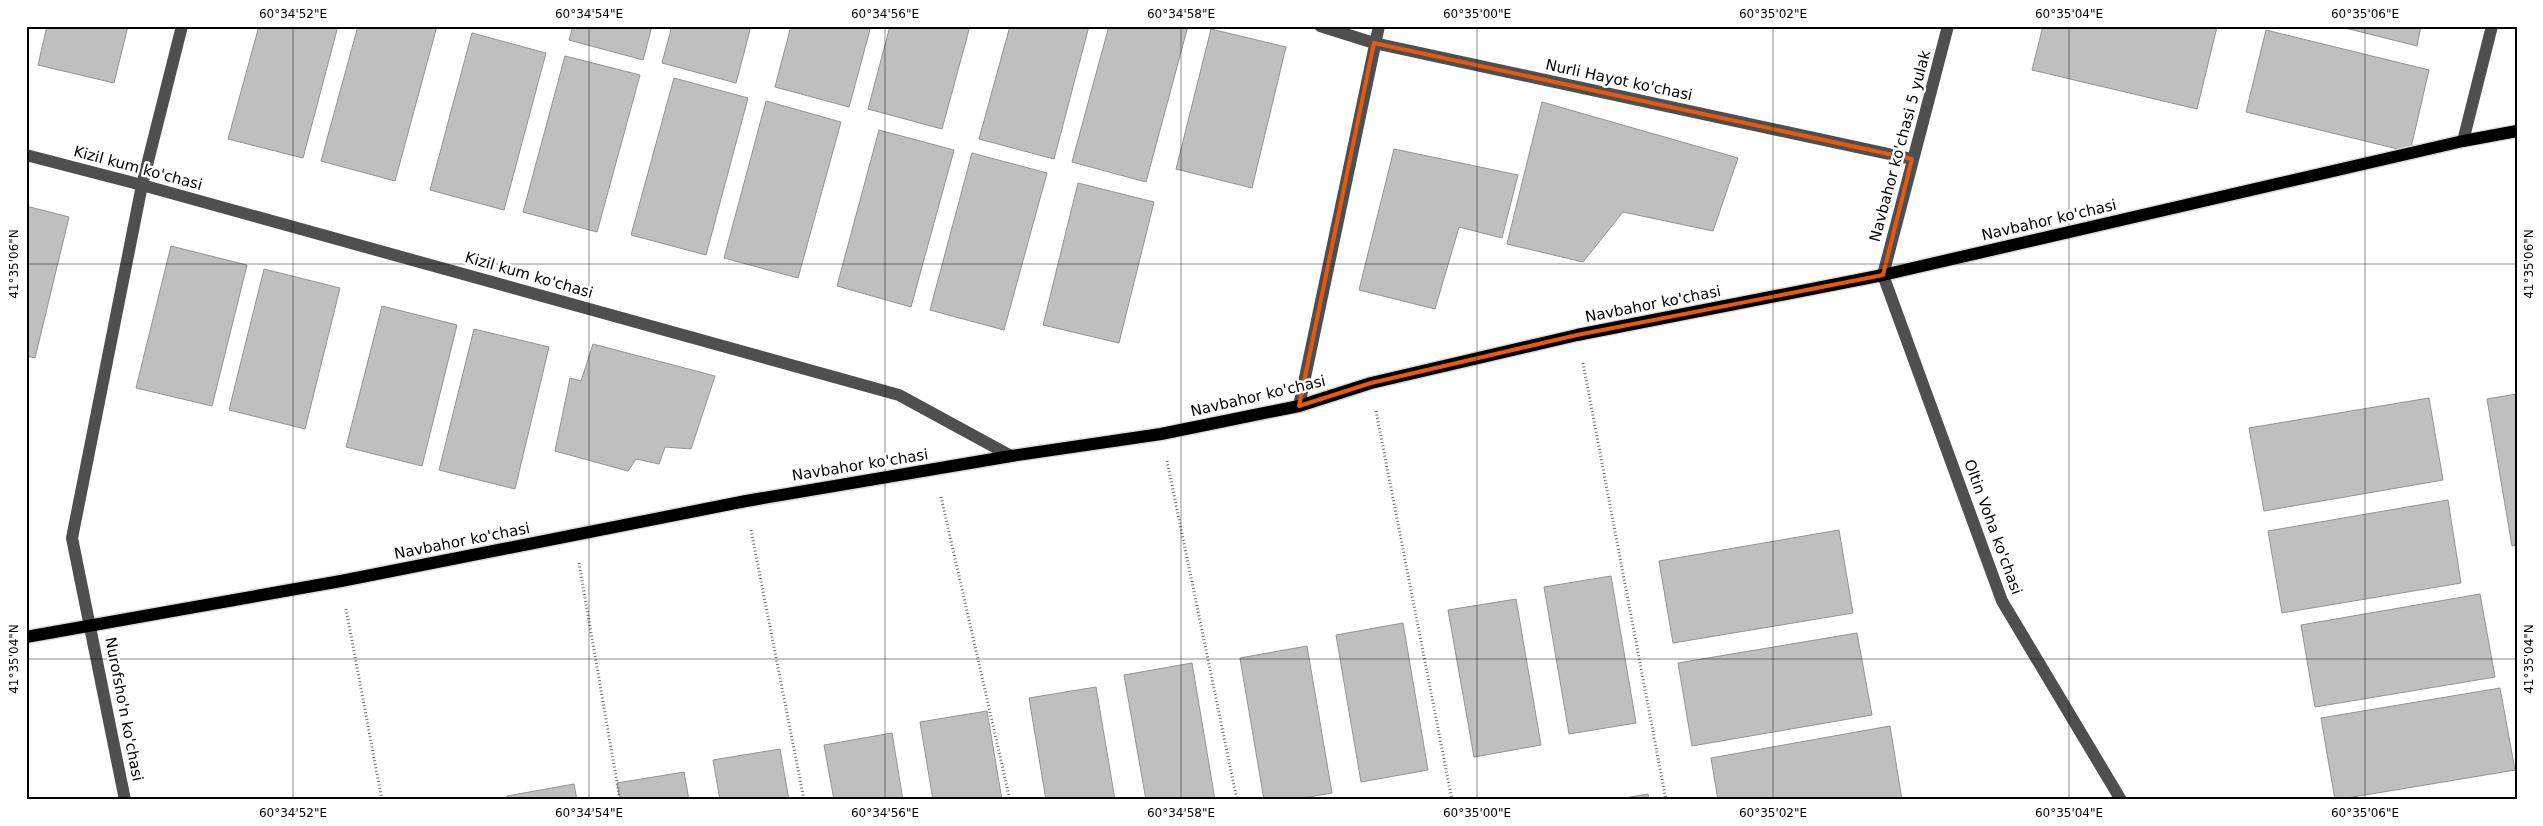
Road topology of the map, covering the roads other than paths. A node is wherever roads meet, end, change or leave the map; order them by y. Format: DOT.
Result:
graph roads {
  1 [pos="182,26"];
  2 [pos="1320,26"];
  3 [pos="1378,26"];
  4 [pos="1948,26"];
  5 [pos="2492,26"];
  6 [pos="1374,44"];
  7 [pos="2517,131"];
  8 [pos="2463,141"];
  9 [pos="26,155"];
  10 [pos="1912,159"];
  11 [pos="142,185"];
  12 [pos="1883,275"];
  13 [pos="1299,406"];
  14 [pos="1011,456"];
  15 [pos="90,624"];
  16 [pos="26,637"];
  17 [pos="125,800"];
  18 [pos="2121,800"];
  1 -- 11 [label="street, Nurofsho'n ko'chasi"];
  2 -- 6 [label="street, Nurli Hayot ko'chasi"];
  3 -- 6 [label="street"];
  4 -- 10 [label="street, Navbahor ko'chasi 5 yulak"];
  5 -- 8 [label="street"];
  6 -- 10 [label="street, Nurli Hayot ko'chasi"];
  6 -- 13 [label="street"];
  7 -- 8 [label="main road, Navbahor ko'chasi"];
  8 -- 12 [label="main road, Navbahor ko'chasi"];
  9 -- 11 [label="street, Kizil kum ko'chasi"];
  10 -- 12 [label="street, Navbahor ko'chasi 5 yulak"];
  11 -- 14 [label="street, Kizil kum ko'chasi"];
  11 -- 15 [label="street, Nurofsho'n ko'chasi"];
  12 -- 13 [label="main road, Navbahor ko'chasi"];
  12 -- 18 [label="street, Oltin Voha ko'chasi"];
  13 -- 14 [label="main road, Navbahor ko'chasi"];
  14 -- 15 [label="main road, Navbahor ko'chasi"];
  15 -- 16 [label="main road, Navbahor ko'chasi"];
  15 -- 17 [label="street, Nurofsho'n ko'chasi"];
}
